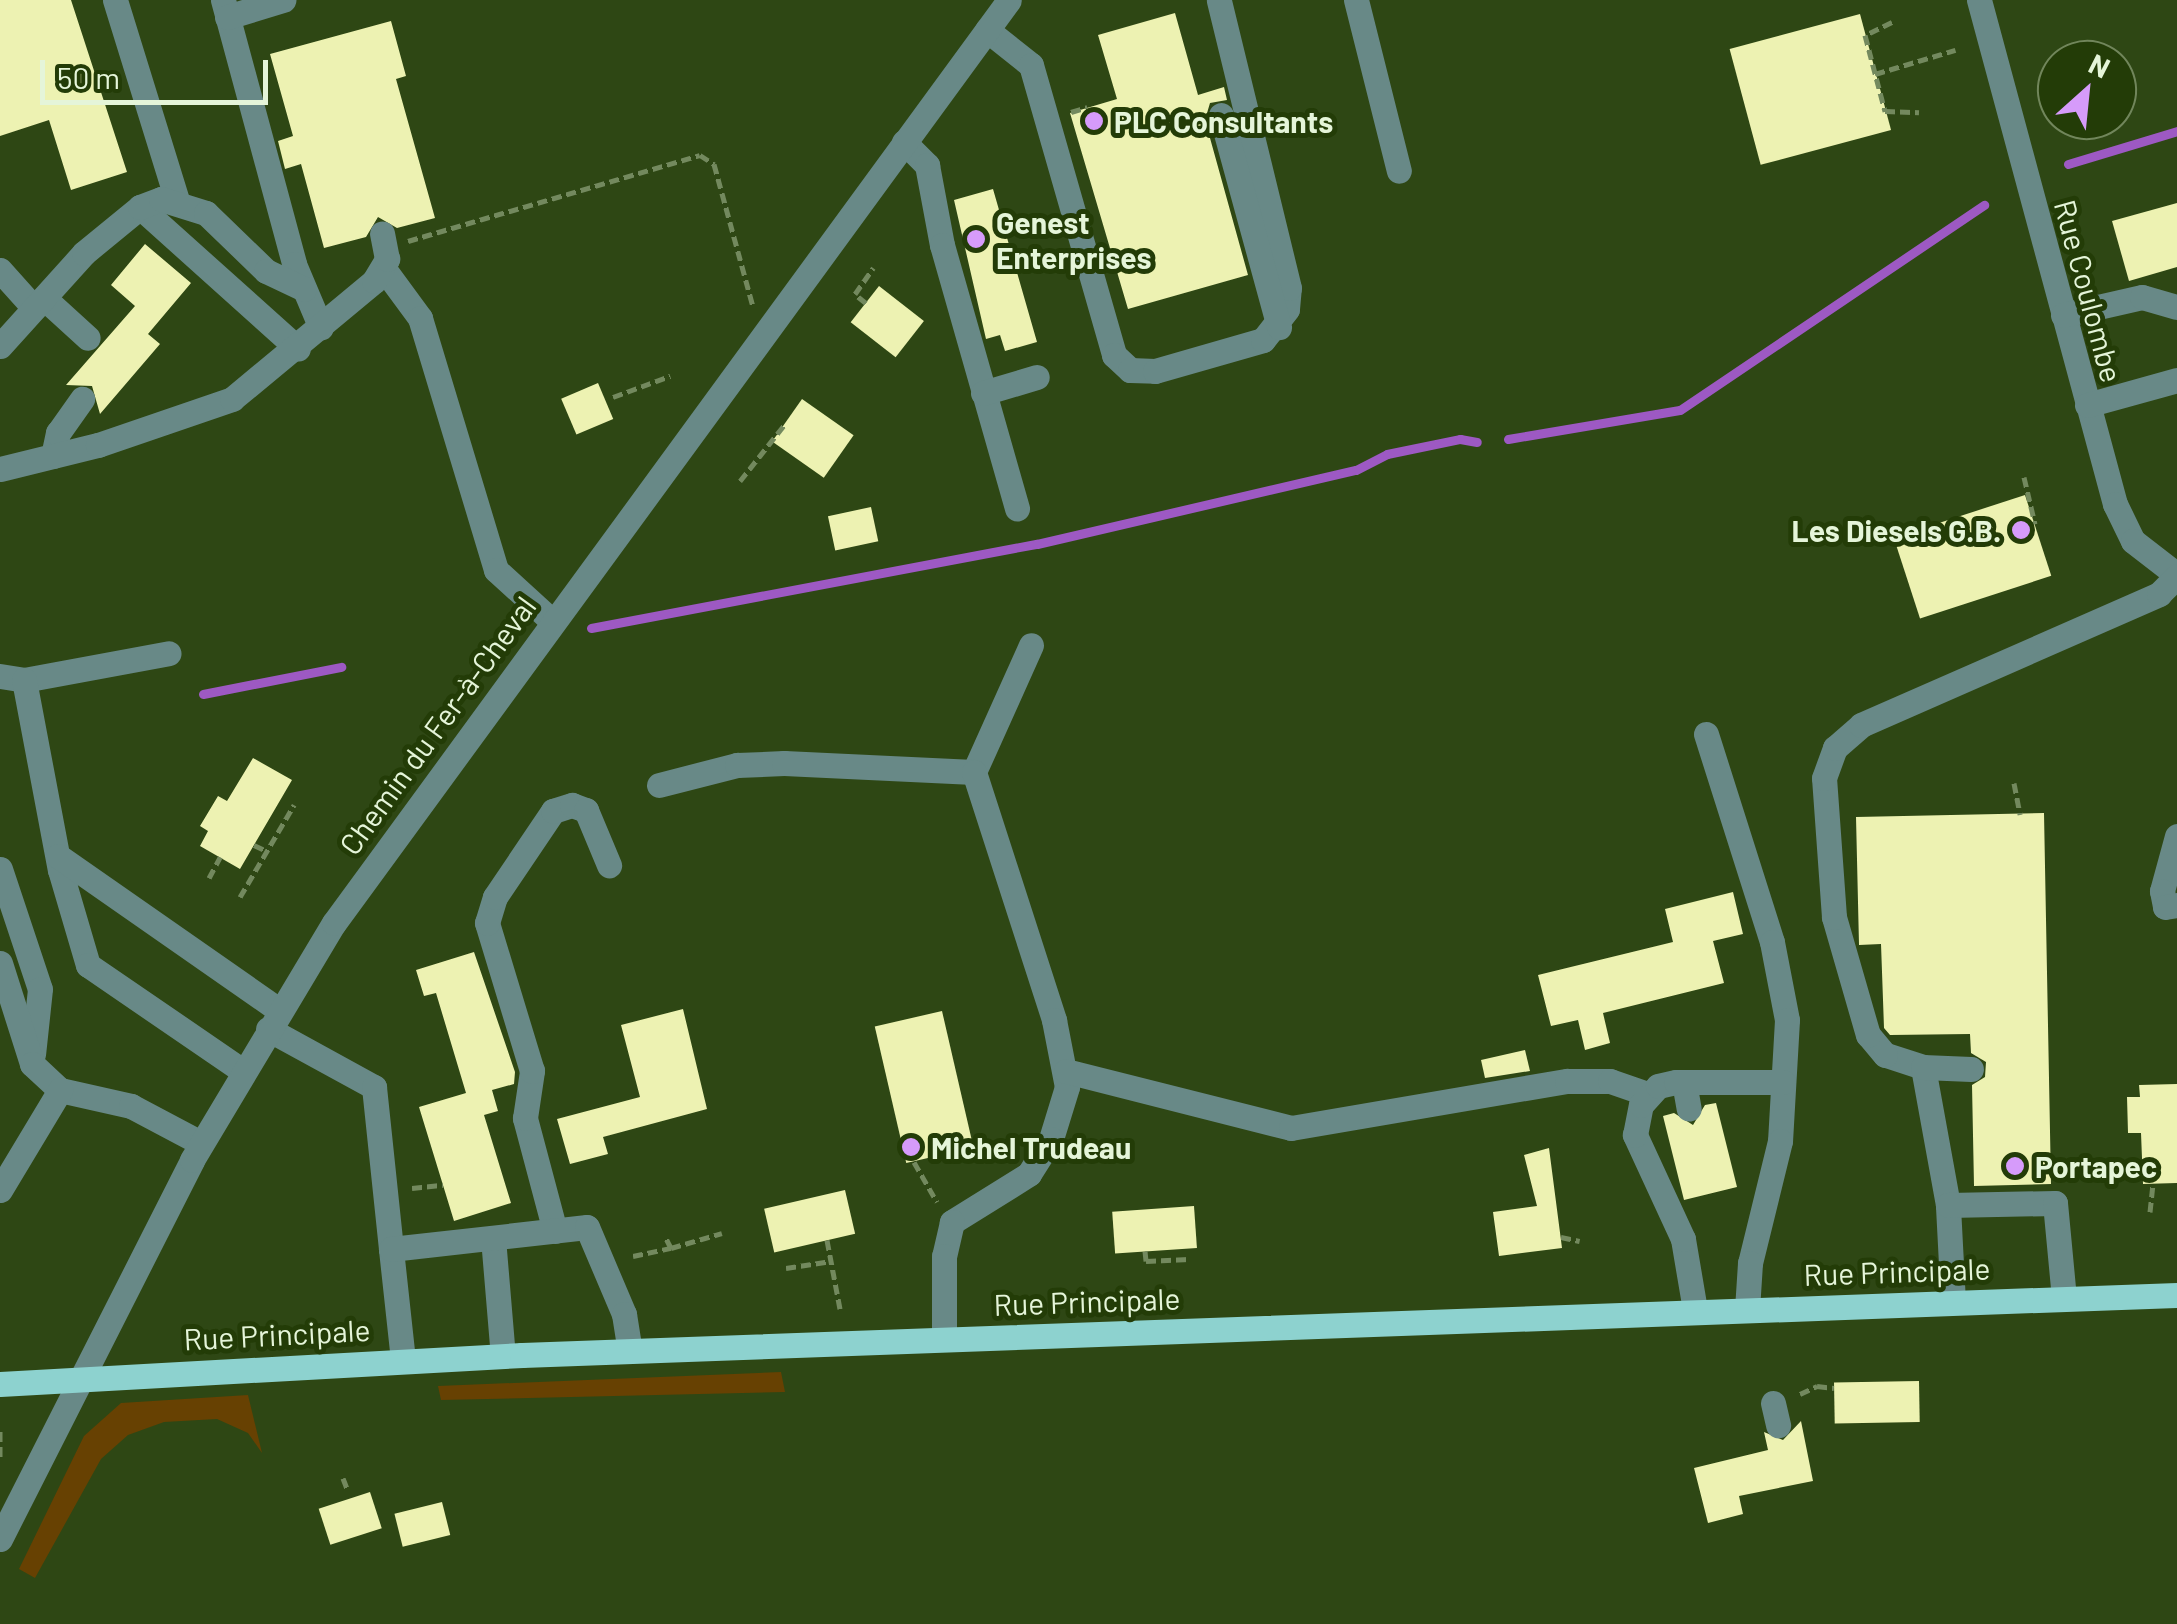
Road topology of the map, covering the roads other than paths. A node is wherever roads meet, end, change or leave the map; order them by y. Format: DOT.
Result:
graph roads {
  1 [pos="115,0"];
  2 [pos="283,0"];
  3 [pos="1009,0"];
  4 [pos="1219,0"];
  5 [pos="1356,0"];
  6 [pos="1978,0"];
  7 [pos="225,9"];
  8 [pos="987,30"];
  9 [pos="1221,115"];
  10 [pos="904,142"];
  11 [pos="1400,171"];
  12 [pos="177,200"];
  13 [pos="140,207"];
  14 [pos="0,270"];
  15 [pos="304,289"];
  16 [pos="39,303"];
  17 [pos="2177,307"];
  18 [pos="2062,315"];
  19 [pos="321,328"];
  20 [pos="1279,328"];
  21 [pos="88,338"];
  22 [pos="0,346"];
  23 [pos="298,349"];
  24 [pos="1037,377"];
  25 [pos="2177,380"];
  26 [pos="984,393"];
  27 [pos="82,399"];
  28 [pos="2087,405"];
  29 [pos="53,456"];
  30 [pos="0,468"];
  31 [pos="1017,509"];
  32 [pos="2177,576"];
  33 [pos="552,621"];
  34 [pos="1031,645"];
  35 [pos="169,653"];
  36 [pos="12,678"];
  37 [pos="1706,734"];
  38 [pos="974,772"];
  39 [pos="658,785"];
  40 [pos="2175,851"];
  41 [pos="58,856"];
  42 [pos="609,865"];
  43 [pos="0,869"];
  44 [pos="2177,905"];
  45 [pos="0,963"];
  46 [pos="274,1019"];
  47 [pos="32,1064"];
  48 [pos="1923,1068"];
  49 [pos="1971,1069"];
  50 [pos="1066,1071"];
  51 [pos="243,1072"];
  52 [pos="1684,1082"];
  53 [pos="1783,1082"];
  54 [pos="60,1090"];
  55 [pos="1646,1094"];
  56 [pos="1689,1110"];
  57 [pos="202,1143"];
  58 [pos="0,1190"];
  59 [pos="1948,1205"];
  60 [pos="555,1230"];
  61 [pos="493,1238"];
  62 [pos="391,1249"];
  63 [pos="2177,1295"];
  64 [pos="2064,1298"];
  65 [pos="1954,1302"];
  66 [pos="1746,1308"];
  67 [pos="1695,1310"];
  68 [pos="944,1339"];
  69 [pos="630,1351"];
  70 [pos="504,1356"];
  71 [pos="403,1360"];
  72 [pos="80,1377"];
  73 [pos="0,1384"];
  74 [pos="0,1539"];
  1 -- 12 [label="street"];
  2 -- 7 [label="street"];
  3 -- 8 [label="street, Chemin du Fer-à-Cheval"];
  4 -- 20 [label="street"];
  5 -- 11 [label="street"];
  6 -- 18 [label="street, Rue Coulombe"];
  7 -- 15 [label="street"];
  8 -- 10 [label="street, Chemin du Fer-à-Cheval"];
  8 -- 20 [label="street"];
  9 -- 20 [label="street"];
  10 -- 26 [label="street"];
  10 -- 33 [label="street, Chemin du Fer-à-Cheval"];
  12 -- 13 [label="street"];
  12 -- 15 [label="street"];
  13 -- 16 [label="street"];
  13 -- 23 [label="street"];
  14 -- 16 [label="street"];
  15 -- 19 [label="street"];
  16 -- 21 [label="street"];
  16 -- 22 [label="street"];
  17 -- 18 [label="street"];
  18 -- 28 [label="street, Rue Coulombe"];
  19 -- 23 [label="street"];
  19 -- 33 [label="street"];
  23 -- 29 [label="street"];
  24 -- 26 [label="street"];
  25 -- 28 [label="street"];
  26 -- 31 [label="street"];
  27 -- 29 [label="street"];
  28 -- 32 [label="street, Rue Coulombe"];
  29 -- 30 [label="street"];
  32 -- 48 [label="street"];
  33 -- 46 [label="street, Chemin du Fer-à-Cheval"];
  34 -- 38 [label="street"];
  35 -- 36 [label="street"];
  36 -- 41 [label="street"];
  37 -- 53 [label="street"];
  38 -- 39 [label="street"];
  38 -- 50 [label="street"];
  40 -- 44 [label="street"];
  41 -- 46 [label="street"];
  41 -- 51 [label="street"];
  42 -- 60 [label="street"];
  43 -- 47 [label="street"];
  45 -- 47 [label="street"];
  46 -- 51 [label="street, Chemin du Fer-à-Cheval"];
  46 -- 62 [label="street"];
  47 -- 54 [label="street"];
  48 -- 49 [label="street"];
  48 -- 59 [label="street"];
  50 -- 55 [label="street"];
  50 -- 68 [label="street"];
  51 -- 57 [label="street, Chemin du Fer-à-Cheval"];
  52 -- 53 [label="street"];
  52 -- 55 [label="street"];
  52 -- 56 [label="street"];
  53 -- 66 [label="street"];
  54 -- 57 [label="street"];
  54 -- 58 [label="street"];
  55 -- 67 [label="street"];
  57 -- 72 [label="street, Chemin du Fer-à-Cheval"];
  59 -- 64 [label="street"];
  59 -- 65 [label="street"];
  60 -- 61 [label="street"];
  60 -- 69 [label="street"];
  61 -- 62 [label="street"];
  61 -- 70 [label="street"];
  62 -- 71 [label="street"];
  63 -- 64 [label="main road, Rue Principale"];
  64 -- 65 [label="main road, Rue Principale"];
  65 -- 66 [label="main road, Rue Principale"];
  66 -- 67 [label="main road, Rue Principale"];
  67 -- 68 [label="main road, Rue Principale"];
  68 -- 69 [label="main road, Rue Principale"];
  69 -- 70 [label="main road, Rue Principale"];
  70 -- 71 [label="main road, Rue Principale"];
  71 -- 72 [label="main road, Rue Principale"];
  72 -- 73 [label="main road, Rue Principale"];
  72 -- 74 [label="street, Chemin du Fer-à-Cheval"];
}
